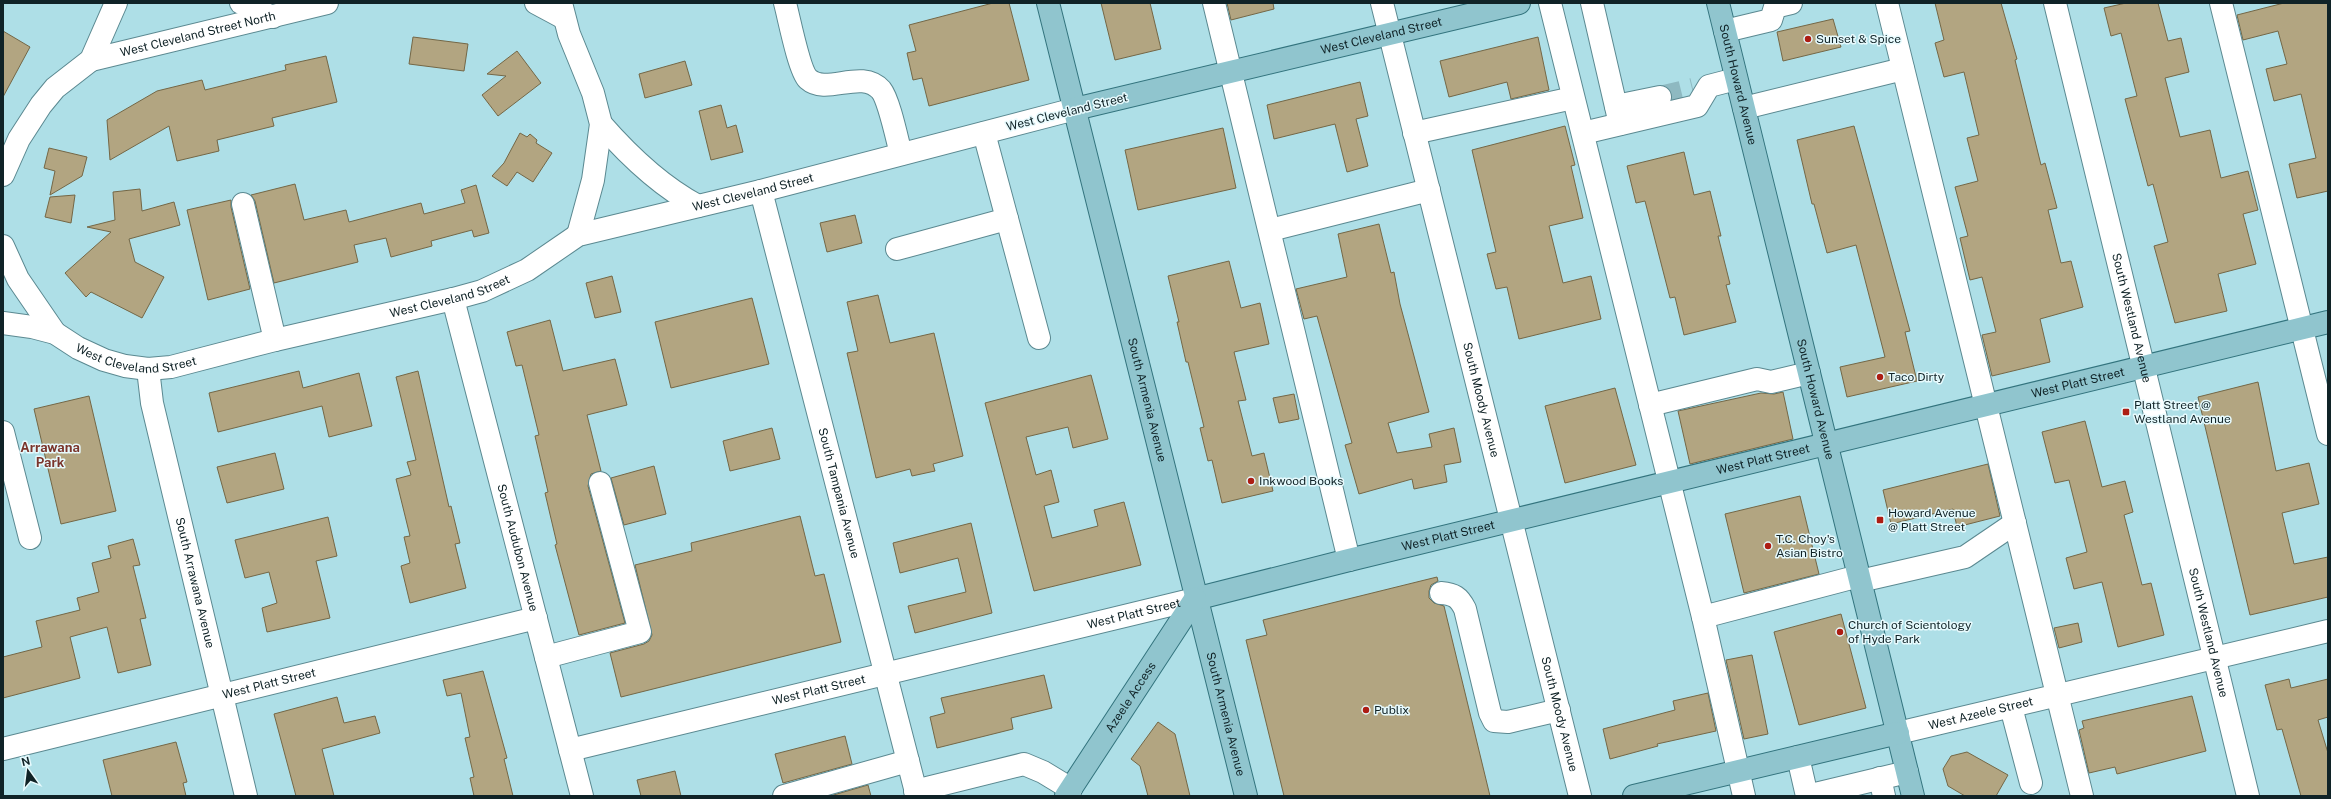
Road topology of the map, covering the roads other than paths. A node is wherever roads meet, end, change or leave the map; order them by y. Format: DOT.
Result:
graph roads {
  1 [pos="116,3"];
  2 [pos="241,3"];
  3 [pos="327,3"];
  4 [pos="536,3"];
  5 [pos="785,3"];
  6 [pos="1048,3"];
  7 [pos="1214,3"];
  8 [pos="1382,3"];
  9 [pos="1519,3"];
  10 [pos="1550,3"];
  11 [pos="1592,3"];
  12 [pos="1718,3"];
  13 [pos="1791,3"];
  14 [pos="1887,3"];
  15 [pos="2055,3"];
  16 [pos="2221,3"];
  17 [pos="562,11"];
  18 [pos="273,17"];
  19 [pos="1725,31"];
  20 [pos="1390,34"];
  21 [pos="91,60"];
  22 [pos="1903,69"];
  23 [pos="1232,72"];
  24 [pos="1736,79"];
  25 [pos="1660,97"];
  26 [pos="1573,98"];
  27 [pos="1744,108"];
  28 [pos="1074,109"];
  29 [pos="1618,115"];
  30 [pos="601,124"];
  31 [pos="984,133"];
  32 [pos="1414,133"];
  33 [pos="1583,133"];
  34 [pos="901,154"];
  35 [pos="3,175"];
  36 [pos="1429,190"];
  37 [pos="761,191"];
  38 [pos="244,204"];
  39 [pos="698,206"];
  40 [pos="1007,219"];
  41 [pos="1270,230"];
  42 [pos="578,235"];
  43 [pos="3,246"];
  44 [pos="896,249"];
  45 [pos="453,299"];
  46 [pos="2328,322"];
  47 [pos="3,323"];
  48 [pos="2301,329"];
  49 [pos="55,333"];
  50 [pos="1039,338"];
  51 [pos="275,340"];
  52 [pos="2145,367"];
  53 [pos="148,369"];
  54 [pos="1809,372"];
  55 [pos="1650,405"];
  56 [pos="1986,406"];
  57 [pos="3,432"];
  58 [pos="2328,434"];
  59 [pos="1827,444"];
  60 [pos="600,483"];
  61 [pos="1670,483"];
  62 [pos="1511,521"];
  63 [pos="2016,523"];
  64 [pos="30,538"];
  65 [pos="1349,560"];
  66 [pos="1860,578"];
  67 [pos="1441,593"];
  68 [pos="1196,599"];
  69 [pos="1703,617"];
  70 [pos="536,618"];
  71 [pos="2328,631"];
  72 [pos="546,657"];
  73 [pos="2214,658"];
  74 [pos="886,674"];
  75 [pos="221,695"];
  76 [pos="2059,695"];
  77 [pos="2011,707"];
  78 [pos="1558,710"];
  79 [pos="1898,733"];
  80 [pos="3,749"];
  81 [pos="570,750"];
  82 [pos="1798,757"];
  83 [pos="908,762"];
  84 [pos="1737,772"];
  85 [pos="1907,772"];
  86 [pos="2031,783"];
  87 [pos="1882,787"];
  88 [pos="1068,793"];
  89 [pos="916,794"];
  90 [pos="246,796"];
  91 [pos="582,796"];
  92 [pos="784,796"];
  93 [pos="1246,796"];
  94 [pos="1580,796"];
  95 [pos="1634,796"];
  96 [pos="1744,796"];
  97 [pos="1806,796"];
  98 [pos="1913,796"];
  99 [pos="2082,796"];
  100 [pos="2248,796"];
  1 -- 21 [label="street"];
  2 -- 18 [label="street"];
  3 -- 18 [label="street, West Cleveland Street North"];
  4 -- 17 [label="street"];
  5 -- 34 [label="street"];
  6 -- 28 [label="main road, South Armenia Avenue"];
  7 -- 23 [label="street"];
  8 -- 20 [label="street, South Moody Avenue"];
  9 -- 20 [label="main road, West Cleveland Street"];
  10 -- 26 [label="street"];
  11 -- 29 [label="street"];
  12 -- 19 [label="main road, South Howard Avenue"];
  13 -- 19 [label="street"];
  14 -- 22 [label="street"];
  15 -- 52 [label="street, South Westland Avenue"];
  16 -- 48 [label="street"];
  17 -- 30 [label="street"];
  18 -- 21 [label="street, West Cleveland Street North"];
  19 -- 24 [label="main road, South Howard Avenue"];
  20 -- 23 [label="main road, West Cleveland Street"];
  20 -- 32 [label="street, South Moody Avenue"];
  21 -- 35 [label="street"];
  22 -- 27 [label="street"];
  22 -- 56 [label="street"];
  23 -- 28 [label="main road, West Cleveland Street"];
  23 -- 41 [label="street"];
  24 -- 27 [label="main road, South Howard Avenue"];
  24 -- 29 [label="street"];
  25 -- 29 [label="street"];
  26 -- 32 [label="street"];
  26 -- 33 [label="street"];
  27 -- 54 [label="main road, South Howard Avenue"];
  28 -- 31 [label="street, West Cleveland Street"];
  28 -- 68 [label="main road, South Armenia Avenue"];
  29 -- 33 [label="street"];
  30 -- 39 [label="street"];
  30 -- 42 [label="street"];
  31 -- 34 [label="street, West Cleveland Street"];
  31 -- 40 [label="street"];
  32 -- 36 [label="street, South Moody Avenue"];
  33 -- 55 [label="street"];
  34 -- 37 [label="street, West Cleveland Street"];
  36 -- 41 [label="street"];
  36 -- 62 [label="street, South Moody Avenue"];
  37 -- 39 [label="street, West Cleveland Street"];
  37 -- 74 [label="street, South Tampania Avenue"];
  38 -- 51 [label="street"];
  39 -- 42 [label="street, West Cleveland Street"];
  40 -- 44 [label="street"];
  40 -- 50 [label="street"];
  41 -- 65 [label="street"];
  42 -- 45 [label="street, West Cleveland Street"];
  43 -- 49 [label="street"];
  45 -- 51 [label="street, West Cleveland Street"];
  45 -- 70 [label="street, South Audubon Avenue"];
  46 -- 48 [label="main road, West Platt Street"];
  47 -- 49 [label="street, West Cleveland Street"];
  48 -- 52 [label="main road, West Platt Street"];
  48 -- 58 [label="street"];
  49 -- 53 [label="street, West Cleveland Street"];
  51 -- 53 [label="street, West Cleveland Street"];
  52 -- 56 [label="main road, West Platt Street"];
  52 -- 73 [label="street, South Westland Avenue"];
  53 -- 75 [label="street, South Arrawana Avenue"];
  54 -- 55 [label="street"];
  54 -- 59 [label="main road, South Howard Avenue"];
  55 -- 61 [label="street"];
  56 -- 59 [label="main road, West Platt Street"];
  56 -- 63 [label="street"];
  57 -- 64 [label="street"];
  59 -- 61 [label="main road, West Platt Street"];
  59 -- 66 [label="main road, South Howard Avenue"];
  60 -- 72 [label="street"];
  61 -- 62 [label="main road, West Platt Street"];
  61 -- 69 [label="street"];
  62 -- 65 [label="main road, West Platt Street"];
  62 -- 78 [label="street, South Moody Avenue"];
  63 -- 66 [label="street"];
  63 -- 76 [label="street"];
  65 -- 68 [label="main road, West Platt Street"];
  66 -- 69 [label="street"];
  66 -- 79 [label="main road, South Howard Avenue"];
  67 -- 78 [label="street"];
  68 -- 74 [label="street, West Platt Street"];
  68 -- 88 [label="main road, Azeele Access"];
  68 -- 93 [label="main road, South Armenia Avenue"];
  69 -- 84 [label="street"];
  70 -- 72 [label="street, South Audubon Avenue"];
  70 -- 75 [label="street, West Platt Street"];
  71 -- 73 [label="street, West Azeele Street"];
  72 -- 81 [label="street, South Audubon Avenue"];
  73 -- 76 [label="street, West Azeele Street"];
  73 -- 100 [label="street, South Westland Avenue"];
  74 -- 81 [label="street, West Platt Street"];
  74 -- 83 [label="street, South Tampania Avenue"];
  75 -- 80 [label="street, West Platt Street"];
  75 -- 90 [label="street, South Arrawana Avenue"];
  76 -- 77 [label="street, West Azeele Street"];
  76 -- 99 [label="street"];
  77 -- 79 [label="street, West Azeele Street"];
  77 -- 86 [label="street"];
  78 -- 94 [label="street, South Moody Avenue"];
  79 -- 82 [label="main road, West Azeele Street"];
  79 -- 85 [label="main road, South Howard Avenue"];
  81 -- 91 [label="street, South Audubon Avenue"];
  82 -- 84 [label="main road, West Azeele Street"];
  82 -- 97 [label="street"];
  83 -- 89 [label="street, South Tampania Avenue"];
  83 -- 92 [label="street"];
  84 -- 95 [label="main road, West Azeele Street"];
  84 -- 96 [label="street"];
  85 -- 87 [label="street"];
  85 -- 98 [label="main road, South Howard Avenue"];
  87 -- 97 [label="street"];
  88 -- 89 [label="street"];
}
